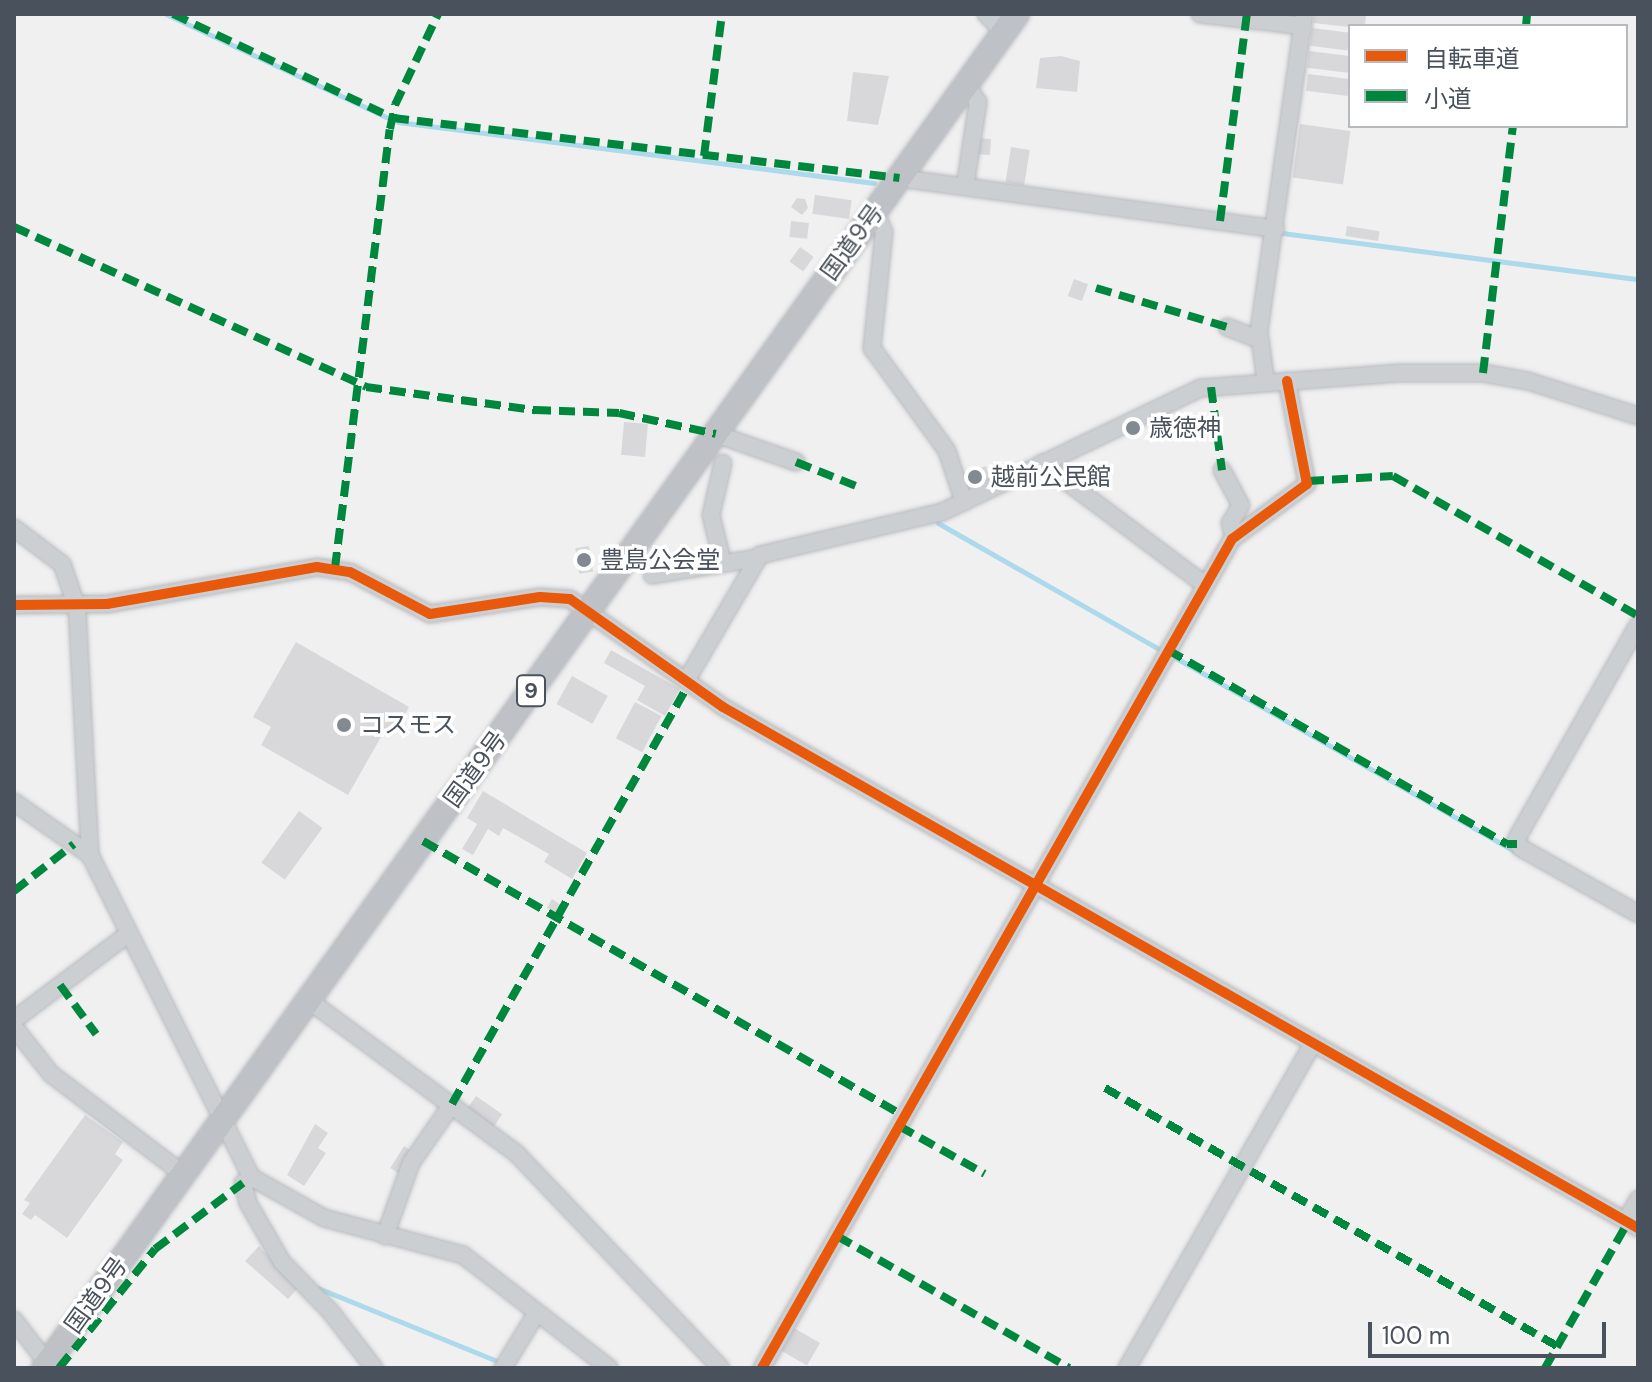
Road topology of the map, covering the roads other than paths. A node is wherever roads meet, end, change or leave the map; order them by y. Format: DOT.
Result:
graph roads {
  1 [pos="986,14"];
  2 [pos="1200,14"];
  3 [pos="1303,20"];
  4 [pos="1011,23"];
  5 [pos="966,85"];
  6 [pos="899,178"];
  7 [pos="965,187"];
  8 [pos="875,211"];
  9 [pos="1276,229"];
  10 [pos="1227,327"];
  11 [pos="1259,339"];
  12 [pos="1287,381"];
  13 [pos="1266,383"];
  14 [pos="1638,416"];
  15 [pos="716,434"];
  16 [pos="796,462"];
  17 [pos="723,463"];
  18 [pos="1042,463"];
  19 [pos="1222,470"];
  20 [pos="964,502"];
  21 [pos="14,528"];
  22 [pos="1234,537"];
  23 [pos="757,558"];
  24 [pos="722,560"];
  25 [pos="652,575"];
  26 [pos="1205,585"];
  27 [pos="14,605"];
  28 [pos="77,607"];
  29 [pos="588,612"];
  30 [pos="1638,625"];
  31 [pos="686,681"];
  32 [pos="14,802"];
  33 [pos="90,855"];
  34 [pos="1035,885"];
  35 [pos="1638,914"];
  36 [pos="127,935"];
  37 [pos="307,999"];
  38 [pos="14,1020"];
  39 [pos="14,1027"];
  40 [pos="1313,1043"];
  41 [pos="452,1104"];
  42 [pos="222,1120"];
  43 [pos="183,1174"];
  44 [pos="251,1177"];
  45 [pos="1638,1199"];
  46 [pos="1632,1224"];
  47 [pos="385,1236"];
  48 [pos="536,1314"];
  49 [pos="14,1320"];
  50 [pos="47,1366"];
  51 [pos="374,1368"];
  52 [pos="503,1368"];
  53 [pos="609,1368"];
  54 [pos="721,1368"];
  55 [pos="762,1368"];
  56 [pos="1127,1368"];
  1 -- 4 [label="street"];
  2 -- 3 [label="street"];
  3 -- 9 [label="street"];
  4 -- 5 [label="highway, 国道9号 / 9"];
  5 -- 6 [label="highway, 国道9号 / 9"];
  5 -- 7 [label="street"];
  6 -- 7 [label="street"];
  6 -- 8 [label="highway, 国道9号 / 9"];
  7 -- 9 [label="street"];
  8 -- 15 [label="highway, 国道9号 / 9"];
  8 -- 20 [label="street"];
  9 -- 11 [label="street"];
  10 -- 11 [label="street"];
  11 -- 13 [label="street"];
  12 -- 13 [label="street"];
  12 -- 14 [label="street"];
  12 -- 22 [label="street"];
  13 -- 18 [label="street"];
  15 -- 16 [label="street"];
  15 -- 29 [label="highway, 国道9号 / 9"];
  17 -- 24 [label="street"];
  18 -- 20 [label="street"];
  18 -- 26 [label="street"];
  19 -- 22 [label="street"];
  20 -- 23 [label="street"];
  21 -- 28 [label="street"];
  22 -- 26 [label="street"];
  23 -- 24 [label="street"];
  23 -- 31 [label="street"];
  24 -- 25 [label="street"];
  26 -- 34 [label="street"];
  27 -- 28 [label="street"];
  28 -- 29 [label="street"];
  28 -- 33 [label="street"];
  29 -- 31 [label="street"];
  29 -- 37 [label="highway, 国道9号 / 9"];
  30 -- 35 [label="street"];
  31 -- 34 [label="street"];
  32 -- 33 [label="street"];
  33 -- 36 [label="street"];
  34 -- 40 [label="street"];
  34 -- 55 [label="street"];
  36 -- 38 [label="street"];
  36 -- 42 [label="street"];
  37 -- 41 [label="street"];
  37 -- 42 [label="highway, 国道9号 / 9"];
  39 -- 43 [label="street"];
  40 -- 46 [label="street"];
  40 -- 56 [label="street"];
  41 -- 47 [label="street"];
  41 -- 54 [label="street"];
  42 -- 43 [label="highway, 国道9号 / 9"];
  42 -- 44 [label="street"];
  43 -- 50 [label="highway, 国道9号 / 9"];
  44 -- 47 [label="street"];
  44 -- 51 [label="street"];
  45 -- 46 [label="street"];
  47 -- 48 [label="street"];
  48 -- 52 [label="street"];
  48 -- 53 [label="street"];
  49 -- 50 [label="street"];
}
